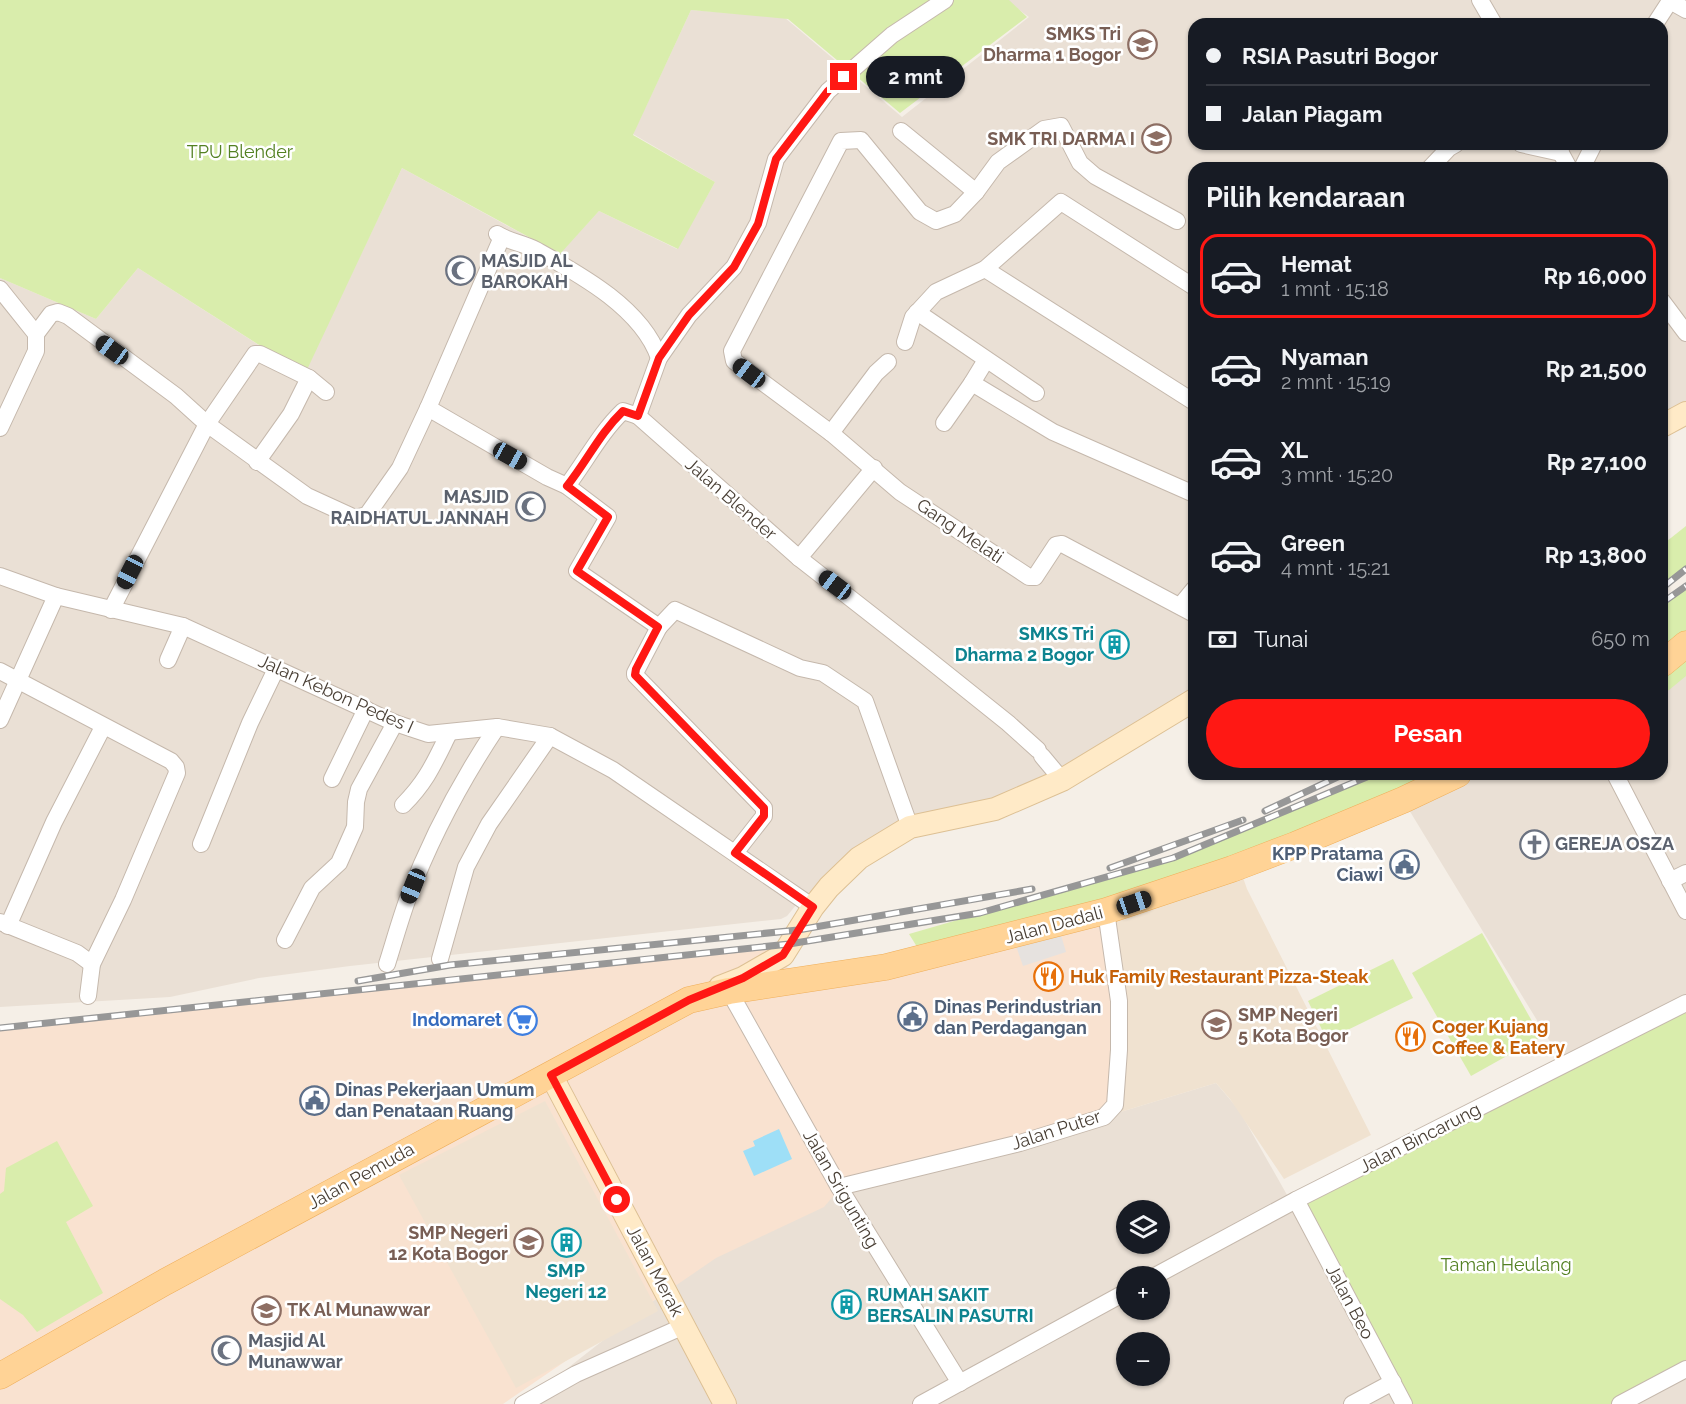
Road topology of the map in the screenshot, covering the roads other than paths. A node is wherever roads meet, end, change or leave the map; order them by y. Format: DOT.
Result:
graph roads {
  1 [pos="945,0"];
  2 [pos="1480,0"];
  3 [pos="1668,0"];
  4 [pos="1686,10"];
  5 [pos="1490,18"];
  6 [pos="1658,18"];
  7 [pos="901,131"];
  8 [pos="1447,150"];
  9 [pos="1436,162"];
  10 [pos="976,192"];
  11 [pos="1177,221"];
  12 [pos="985,269"];
  13 [pos="1188,283"];
  14 [pos="0,289"];
  15 [pos="1668,309"];
  16 [pos="917,312"];
  17 [pos="1686,333"];
  18 [pos="36,334"];
  19 [pos="905,342"];
  20 [pos="659,358"];
  21 [pos="986,360"];
  22 [pos="888,362"];
  23 [pos="309,378"];
  24 [pos="972,383"];
  25 [pos="326,392"];
  26 [pos="1036,393"];
  27 [pos="1188,398"];
  28 [pos="428,408"];
  29 [pos="1686,412"];
  30 [pos="638,416"];
  31 [pos="1668,422"];
  32 [pos="944,423"];
  33 [pos="207,424"];
  34 [pos="0,428"];
  35 [pos="831,433"];
  36 [pos="257,462"];
  37 [pos="874,468"];
  38 [pos="567,486"];
  39 [pos="1188,489"];
  40 [pos="799,558"];
  41 [pos="0,576"];
  42 [pos="56,596"];
  43 [pos="111,610"];
  44 [pos="1187,610"];
  45 [pos="183,626"];
  46 [pos="658,627"];
  47 [pos="1686,644"];
  48 [pos="1668,659"];
  49 [pos="168,660"];
  50 [pos="276,669"];
  51 [pos="0,671"];
  52 [pos="19,680"];
  53 [pos="1188,704"];
  54 [pos="366,709"];
  55 [pos="0,720"];
  56 [pos="395,723"];
  57 [pos="103,727"];
  58 [pos="497,727"];
  59 [pos="448,733"];
  60 [pos="550,736"];
  61 [pos="332,779"];
  62 [pos="1062,780"];
  63 [pos="1445,780"];
  64 [pos="1618,780"];
  65 [pos="403,805"];
  66 [pos="909,827"];
  67 [pos="201,844"];
  68 [pos="735,853"];
  69 [pos="1686,873"];
  70 [pos="1670,881"];
  71 [pos="813,907"];
  72 [pos="1686,911"];
  73 [pos="1107,919"];
  74 [pos="4,924"];
  75 [pos="285,940"];
  76 [pos="783,955"];
  77 [pos="440,959"];
  78 [pos="92,964"];
  79 [pos="387,964"];
  80 [pos="808,980"];
  81 [pos="729,991"];
  82 [pos="88,996"];
  83 [pos="689,1000"];
  84 [pos="1686,1003"];
  85 [pos="551,1075"];
  86 [pos="839,1187"];
  87 [pos="1296,1200"];
  88 [pos="1170,1268"];
  89 [pos="1116,1297"];
  90 [pos="684,1326"];
  91 [pos="1686,1369"];
  92 [pos="0,1376"];
  93 [pos="1393,1382"];
  94 [pos="960,1383"];
  95 [pos="523,1404"];
  96 [pos="725,1404"];
  97 [pos="921,1404"];
  98 [pos="1352,1404"];
  99 [pos="1404,1404"];
  100 [pos="1620,1404"];
  1 -- 20 [label="street"];
  2 -- 5 [label="street"];
  3 -- 4 [label="street"];
  3 -- 6 [label="street"];
  7 -- 10 [label="street"];
  8 -- 9 [label="street"];
  10 -- 11 [label="street"];
  10 -- 35 [label="street, Gang Melati"];
  12 -- 13 [label="street"];
  12 -- 16 [label="street"];
  12 -- 27 [label="street"];
  14 -- 18 [label="street"];
  15 -- 17 [label="street"];
  16 -- 19 [label="street"];
  16 -- 21 [label="street"];
  18 -- 33 [label="street"];
  18 -- 34 [label="street"];
  20 -- 28 [label="street"];
  20 -- 30 [label="street"];
  21 -- 24 [label="street"];
  21 -- 26 [label="street"];
  22 -- 35 [label="street"];
  23 -- 25 [label="street"];
  23 -- 33 [label="street"];
  23 -- 36 [label="street"];
  24 -- 32 [label="street"];
  24 -- 39 [label="street"];
  28 -- 36 [label="street"];
  28 -- 38 [label="street"];
  29 -- 31 [label="main road"];
  30 -- 38 [label="street"];
  30 -- 40 [label="street, Jalan Blender"];
  33 -- 36 [label="street"];
  33 -- 43 [label="street"];
  35 -- 37 [label="street, Gang Melati"];
  37 -- 40 [label="street"];
  37 -- 44 [label="street, Gang Melati"];
  38 -- 46 [label="street"];
  40 -- 62 [label="street, Jalan Blender"];
  41 -- 42 [label="street, Jalan Kebon Pedes I"];
  42 -- 43 [label="street, Jalan Kebon Pedes I"];
  42 -- 52 [label="street"];
  43 -- 45 [label="street, Jalan Kebon Pedes I"];
  45 -- 49 [label="street"];
  45 -- 50 [label="street, Jalan Kebon Pedes I"];
  46 -- 66 [label="street"];
  46 -- 68 [label="street"];
  47 -- 48 [label="main road"];
  50 -- 54 [label="street, Jalan Kebon Pedes I"];
  50 -- 67 [label="street"];
  51 -- 52 [label="street"];
  52 -- 55 [label="street"];
  52 -- 57 [label="street"];
  53 -- 62 [label="main road"];
  54 -- 56 [label="street, Jalan Kebon Pedes I"];
  54 -- 61 [label="street"];
  56 -- 59 [label="street, Jalan Kebon Pedes I"];
  56 -- 75 [label="street"];
  57 -- 74 [label="street"];
  57 -- 78 [label="street"];
  58 -- 59 [label="street, Jalan Kebon Pedes I"];
  58 -- 60 [label="street, Jalan Kebon Pedes I"];
  58 -- 79 [label="street"];
  59 -- 65 [label="street"];
  60 -- 68 [label="street, Jalan Kebon Pedes I"];
  60 -- 77 [label="street"];
  62 -- 66 [label="main road"];
  63 -- 73 [label="main road, Jalan Dadali"];
  64 -- 70 [label="street"];
  66 -- 71 [label="main road"];
  68 -- 71 [label="street, Jalan Kebon Pedes I"];
  69 -- 70 [label="street"];
  70 -- 72 [label="street"];
  71 -- 76 [label="main road"];
  73 -- 80 [label="main road, Jalan Dadali"];
  73 -- 86 [label="street, Jalan Puter"];
  74 -- 78 [label="street"];
  76 -- 80 [label="main road"];
  76 -- 83 [label="main road"];
  78 -- 82 [label="street"];
  80 -- 81 [label="main road, Jalan Dadali"];
  81 -- 83 [label="main road, Jalan Pemuda"];
  81 -- 86 [label="street, Jalan Srigunting"];
  83 -- 85 [label="main road, Jalan Pemuda"];
  84 -- 87 [label="street, Jalan Bincarung"];
  85 -- 90 [label="main road, Jalan Merak"];
  85 -- 92 [label="main road, Jalan Pemuda"];
  86 -- 94 [label="street, Jalan Srigunting"];
  87 -- 88 [label="street, Jalan Bincarung"];
  87 -- 93 [label="street, Jalan Beo"];
  89 -- 94 [label="street"];
  90 -- 95 [label="street"];
  90 -- 96 [label="main road, Jalan Merak"];
  91 -- 100 [label="street"];
  93 -- 98 [label="street"];
  93 -- 99 [label="street, Jalan Beo"];
  94 -- 97 [label="street"];
}
